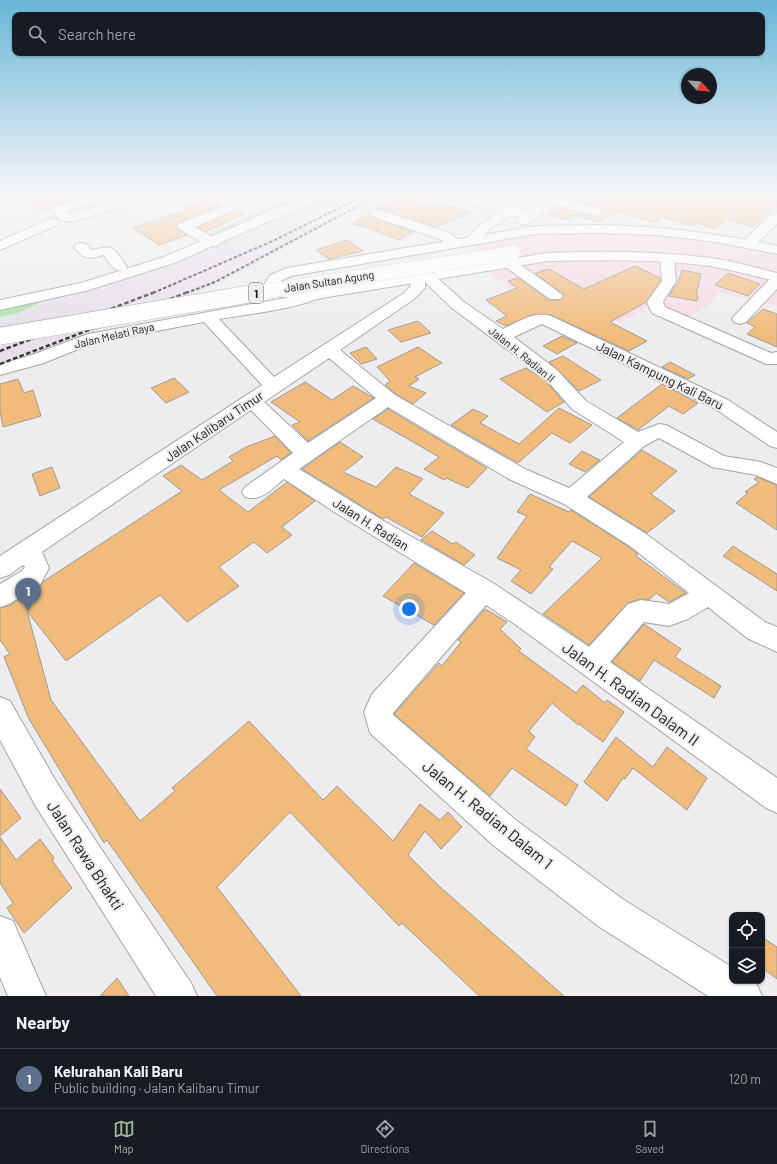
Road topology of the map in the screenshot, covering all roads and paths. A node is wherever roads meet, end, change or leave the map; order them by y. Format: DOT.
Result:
graph roads {
  1 [pos="199,242"];
  2 [pos="202,242"];
  3 [pos="458,242"];
  4 [pos="522,242"];
  5 [pos="653,242"];
  6 [pos="664,242"];
  7 [pos="455,243"];
  8 [pos="749,244"];
  9 [pos="669,245"];
  10 [pos="82,247"];
  11 [pos="777,250"];
  12 [pos="777,260"];
  13 [pos="509,263"];
  14 [pos="120,267"];
  15 [pos="777,269"];
  16 [pos="423,277"];
  17 [pos="777,277"];
  18 [pos="777,280"];
  19 [pos="394,282"];
  20 [pos="64,291"];
  21 [pos="316,294"];
  22 [pos="555,296"];
  23 [pos="0,297"];
  24 [pos="0,305"];
  25 [pos="208,316"];
  26 [pos="0,317"];
  27 [pos="740,319"];
  28 [pos="0,324"];
  29 [pos="0,336"];
  30 [pos="502,336"];
  31 [pos="329,349"];
  32 [pos="775,360"];
  33 [pos="0,370"];
  34 [pos="267,381"];
  35 [pos="388,399"];
  36 [pos="252,401"];
  37 [pos="223,415"];
  38 [pos="777,441"];
  39 [pos="637,442"];
  40 [pos="307,454"];
  41 [pos="284,469"];
  42 [pos="777,478"];
  43 [pos="253,492"];
  44 [pos="572,498"];
  45 [pos="28,549"];
  46 [pos="0,556"];
  47 [pos="0,568"];
  48 [pos="484,590"];
  49 [pos="709,594"];
  50 [pos="0,597"];
  51 [pos="777,640"];
  52 [pos="590,665"];
  53 [pos="0,711"];
  54 [pos="777,798"];
  55 [pos="0,934"];
  56 [pos="27,996"];
  57 [pos="178,996"];
  58 [pos="743,996"];
  1 -- 14 [label="main road"];
  2 -- 20 [label="main road"];
  3 -- 7 [label="main road"];
  4 -- 28 [label="main road, Jalan Sultan Agung / 1"];
  5 -- 9 [label="main road, Jalan Sultan Agung / 1"];
  6 -- 9 [label="main road"];
  7 -- 21 [label="main road"];
  8 -- 9 [label="main road"];
  8 -- 11 [label="main road"];
  9 -- 12 [label="main road, Jalan Sultan Agung / 1"];
  9 -- 13 [label="main road"];
  9 -- 15 [label="main road, Jalan Sultan Agung / 1"];
  9 -- 17 [label="main road"];
  9 -- 29 [label="main road, Jalan Sultan Agung / 1, bridge"];
  9 -- 32 [label="main road"];
  10 -- 14 [label="main road"];
  13 -- 16 [label="main road"];
  13 -- 22 [label="main road"];
  14 -- 23 [label="main road"];
  16 -- 19 [label="main road"];
  16 -- 30 [label="main road, Jalan H. Radian II"];
  16 -- 31 [label="main road, Jalan Kalibaru Timur"];
  18 -- 27 [label="main road"];
  19 -- 21 [label="main road"];
  19 -- 34 [label="main road, Jalan Kalibaru Timur"];
  20 -- 24 [label="main road"];
  20 -- 26 [label="main road"];
  21 -- 25 [label="main road, Jalan Melati Raya"];
  25 -- 33 [label="main road, Jalan Melati Raya"];
  25 -- 34 [label="main road"];
  30 -- 38 [label="main road, Jalan Kampung Kali Baru"];
  30 -- 39 [label="main road, Jalan H. Radian II"];
  31 -- 35 [label="main road"];
  31 -- 36 [label="main road, Jalan Kalibaru Timur"];
  34 -- 37 [label="main road, Jalan Kalibaru Timur"];
  35 -- 40 [label="main road"];
  35 -- 44 [label="main road"];
  36 -- 37 [label="main road, Jalan Kalibaru Timur"];
  36 -- 40 [label="main road"];
  37 -- 45 [label="main road, Jalan Kalibaru Timur"];
  37 -- 46 [label="main road, Jalan Kalibaru Timur"];
  39 -- 42 [label="main road"];
  39 -- 44 [label="main road"];
  40 -- 41 [label="main road"];
  41 -- 43 [label="main road"];
  41 -- 48 [label="main road, Jalan H. Radian"];
  44 -- 49 [label="main road"];
  45 -- 47 [label="main road, Jalan Kalibaru Timur"];
  45 -- 50 [label="main road"];
  48 -- 52 [label="main road, Jalan H. Radian Dalam II"];
  48 -- 58 [label="main road, Jalan H. Radian Dalam 1"];
  49 -- 51 [label="main road"];
  49 -- 52 [label="main road"];
  52 -- 54 [label="main road, Jalan H. Radian Dalam II"];
  53 -- 57 [label="main road, Jalan Rawa Bhakti"];
  55 -- 56 [label="main road"];
}
